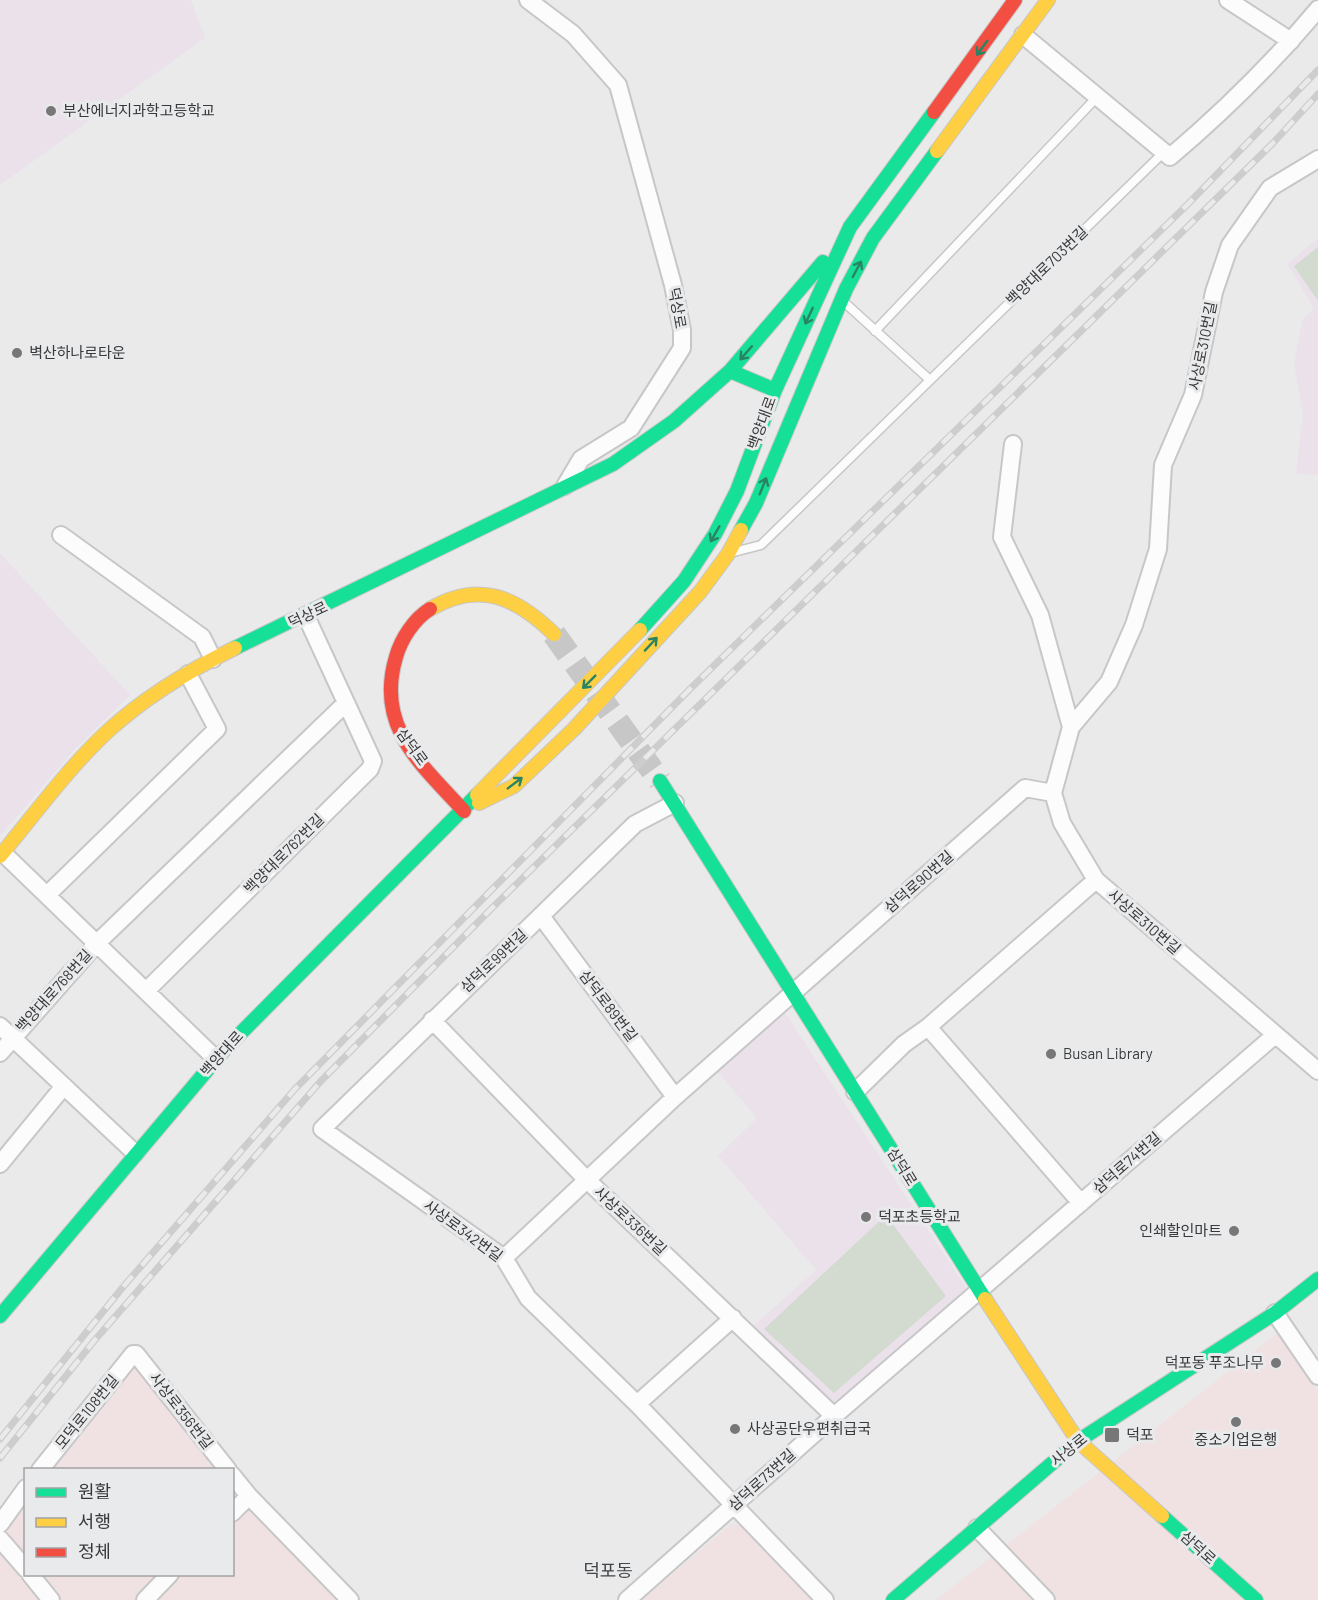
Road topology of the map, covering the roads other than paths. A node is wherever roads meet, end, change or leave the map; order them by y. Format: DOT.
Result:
graph roads {
  1 [pos="528,0"];
  2 [pos="1016,0"];
  3 [pos="1048,0"];
  4 [pos="1228,0"];
  5 [pos="1318,9"];
  6 [pos="1023,35"];
  7 [pos="1291,41"];
  8 [pos="1097,97"];
  9 [pos="1164,152"];
  10 [pos="1318,159"];
  11 [pos="850,227"];
  12 [pos="842,300"];
  13 [pos="876,331"];
  14 [pos="730,371"];
  15 [pos="930,380"];
  16 [pos="775,390"];
  17 [pos="1013,444"];
  18 [pos="563,490"];
  19 [pos="61,535"];
  20 [pos="728,554"];
  21 [pos="306,616"];
  22 [pos="554,634"];
  23 [pos="213,659"];
  24 [pos="188,674"];
  25 [pos="346,703"];
  26 [pos="1071,727"];
  27 [pos="660,781"];
  28 [pos="1053,793"];
  29 [pos="675,802"];
  30 [pos="464,811"];
  31 [pos="2,855"];
  32 [pos="1096,880"];
  33 [pos="47,895"];
  34 [pos="541,916"];
  35 [pos="97,944"];
  36 [pos="146,991"];
  37 [pos="792,993"];
  38 [pos="432,1020"];
  39 [pos="928,1027"];
  40 [pos="6,1032"];
  41 [pos="1275,1035"];
  42 [pos="0,1053"];
  43 [pos="216,1059"];
  44 [pos="1318,1071"];
  45 [pos="64,1086"];
  46 [pos="855,1092"];
  47 [pos="675,1096"];
  48 [pos="322,1129"];
  49 [pos="135,1154"];
  50 [pos="0,1164"];
  51 [pos="586,1179"];
  52 [pos="1081,1203"];
  53 [pos="504,1258"];
  54 [pos="1318,1279"];
  55 [pos="980,1291"];
  56 [pos="1275,1313"];
  57 [pos="0,1316"];
  58 [pos="733,1318"];
  59 [pos="133,1354"];
  60 [pos="1318,1376"];
  61 [pos="637,1404"];
  62 [pos="834,1416"];
  63 [pos="1078,1441"];
  64 [pos="42,1468"];
  65 [pos="226,1468"];
  66 [pos="234,1477"];
  67 [pos="24,1491"];
  68 [pos="249,1496"];
  69 [pos="734,1505"];
  70 [pos="234,1511"];
  71 [pos="0,1524"];
  72 [pos="977,1528"];
  73 [pos="0,1539"];
  74 [pos="24,1567"];
  75 [pos="31,1576"];
  76 [pos="169,1576"];
  77 [pos="51,1600"];
  78 [pos="145,1600"];
  79 [pos="350,1600"];
  80 [pos="627,1600"];
  81 [pos="825,1600"];
  82 [pos="893,1600"];
  83 [pos="1046,1600"];
  84 [pos="1256,1600"];
  1 -- 18 [label="street, 덕상로"];
  2 -- 11 [label="main road, 백양대로, one-way"];
  3 -- 6 [label="main road, 백양대로"];
  4 -- 7 [label="street"];
  5 -- 7 [label="street, 백양대로703번길"];
  6 -- 8 [label="street"];
  12 -- 6 [label="main road, 백양대로, one-way"];
  7 -- 9 [label="street, 백양대로703번길"];
  8 -- 9 [label="street"];
  8 -- 13 [label="lane"];
  9 -- 15 [label="lane, 백양대로703번길"];
  10 -- 26 [label="street, 사상로310번길"];
  11 -- 14 [label="main road, 덕상로, one-way"];
  11 -- 16 [label="main road, 백양대로, one-way"];
  12 -- 13 [label="lane"];
  20 -- 12 [label="main road, 백양대로, one-way"];
  13 -- 15 [label="lane"];
  14 -- 16 [label="main road"];
  14 -- 18 [label="main road, 덕상로"];
  15 -- 20 [label="lane"];
  16 -- 30 [label="main road, 백양대로, one-way"];
  17 -- 26 [label="street"];
  18 -- 21 [label="main road, 덕상로"];
  19 -- 23 [label="street"];
  30 -- 20 [label="main road, 백양대로, one-way"];
  21 -- 23 [label="main road, 덕상로"];
  21 -- 25 [label="street, 백양대로762번길"];
  22 -- 30 [label="main road, 삼덕로"];
  23 -- 24 [label="main road, 덕상로"];
  24 -- 31 [label="main road, 덕상로"];
  24 -- 33 [label="street"];
  25 -- 35 [label="street"];
  25 -- 36 [label="street, 백양대로762번길"];
  26 -- 28 [label="street, 사상로310번길"];
  27 -- 29 [label="main road, 삼덕로"];
  28 -- 32 [label="street, 사상로310번길"];
  28 -- 37 [label="street, 삼덕로90번길"];
  29 -- 34 [label="street, 삼덕로99번길"];
  29 -- 37 [label="main road, 삼덕로"];
  30 -- 43 [label="main road, 백양대로"];
  31 -- 33 [label="street"];
  32 -- 39 [label="street"];
  32 -- 41 [label="street, 사상로310번길"];
  33 -- 35 [label="street"];
  34 -- 38 [label="street, 삼덕로99번길"];
  34 -- 47 [label="street, 삼덕로89번길"];
  35 -- 36 [label="street"];
  35 -- 40 [label="street, 백양대로768번길"];
  36 -- 43 [label="street"];
  37 -- 46 [label="main road, 삼덕로"];
  37 -- 47 [label="street"];
  38 -- 48 [label="street, 삼덕로99번길"];
  38 -- 51 [label="street, 사상로336번길"];
  39 -- 46 [label="street"];
  39 -- 52 [label="street"];
  40 -- 42 [label="street, 백양대로768번길"];
  40 -- 45 [label="street, 백양대로768번길"];
  41 -- 44 [label="street, 사상로310번길"];
  41 -- 52 [label="street, 삼덕로74번길"];
  43 -- 49 [label="main road, 백양대로"];
  45 -- 49 [label="street, 백양대로768번길"];
  45 -- 50 [label="street"];
  46 -- 55 [label="main road, 삼덕로"];
  47 -- 51 [label="street"];
  48 -- 53 [label="street, 사상로342번길"];
  49 -- 57 [label="main road, 백양대로"];
  51 -- 53 [label="street"];
  51 -- 58 [label="street, 사상로336번길"];
  52 -- 55 [label="street, 삼덕로74번길"];
  53 -- 61 [label="street, 사상로342번길"];
  54 -- 56 [label="main road, 사상로"];
  55 -- 62 [label="street, 삼덕로73번길"];
  55 -- 63 [label="main road, 삼덕로"];
  56 -- 60 [label="street"];
  56 -- 63 [label="main road, 사상로"];
  58 -- 61 [label="street"];
  58 -- 62 [label="street, 사상로336번길"];
  59 -- 64 [label="street, 모덕로108번길"];
  59 -- 65 [label="street, 사상로356번길"];
  61 -- 69 [label="street, 사상로342번길"];
  62 -- 69 [label="street, 삼덕로73번길"];
  63 -- 72 [label="main road, 사상로"];
  63 -- 84 [label="main road, 삼덕로"];
  66 -- 68 [label="street"];
  67 -- 71 [label="street"];
  68 -- 70 [label="street"];
  68 -- 79 [label="street"];
  69 -- 80 [label="street, 삼덕로73번길"];
  69 -- 81 [label="street, 사상로342번길"];
  72 -- 82 [label="main road, 사상로"];
  72 -- 83 [label="street"];
  73 -- 74 [label="street"];
  75 -- 77 [label="street"];
  76 -- 78 [label="street"];
}
